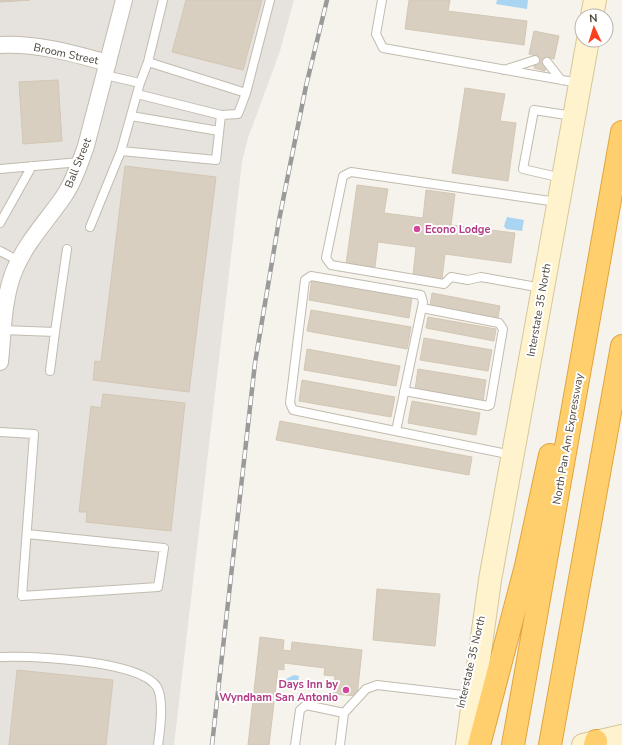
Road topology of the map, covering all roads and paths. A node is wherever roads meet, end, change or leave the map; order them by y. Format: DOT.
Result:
graph roads {
  1 [pos="124,0"];
  2 [pos="163,0"];
  3 [pos="270,0"];
  4 [pos="382,0"];
  5 [pos="0,45"];
  6 [pos="585,48"];
  7 [pos="535,60"];
  8 [pos="148,62"];
  9 [pos="547,62"];
  10 [pos="106,69"];
  11 [pos="504,70"];
  12 [pos="570,82"];
  13 [pos="140,83"];
  14 [pos="246,93"];
  15 [pos="137,94"];
  16 [pos="221,115"];
  17 [pos="131,116"];
  18 [pos="574,116"];
  19 [pos="219,131"];
  20 [pos="622,132"];
  21 [pos="121,151"];
  22 [pos="80,162"];
  23 [pos="32,166"];
  24 [pos="0,169"];
  25 [pos="563,178"];
  26 [pos="558,202"];
  27 [pos="607,218"];
  28 [pos="0,223"];
  29 [pos="90,227"];
  30 [pos="66,249"];
  31 [pos="0,251"];
  32 [pos="19,261"];
  33 [pos="543,288"];
  34 [pos="422,308"];
  35 [pos="2,330"];
  36 [pos="55,332"];
  37 [pos="622,346"];
  38 [pos="0,362"];
  39 [pos="50,371"];
  40 [pos="404,391"];
  41 [pos="396,431"];
  42 [pos="0,432"];
  43 [pos="513,455"];
  44 [pos="27,534"];
  45 [pos="490,580"];
  46 [pos="573,620"];
  47 [pos="0,657"];
  48 [pos="463,695"];
  49 [pos="344,713"];
  50 [pos="622,736"];
  51 [pos="591,744"];
  52 [pos="158,745"];
  53 [pos="296,745"];
  54 [pos="340,745"];
  55 [pos="451,745"];
  56 [pos="467,745"];
  57 [pos="479,745"];
  58 [pos="513,745"];
  59 [pos="550,745"];
  60 [pos="556,745"];
  1 -- 10 [label="street, Ball Street"];
  2 -- 8 [label="lane"];
  3 -- 14 [label="lane"];
  4 -- 11 [label="lane"];
  5 -- 10 [label="street, Broom Street"];
  6 -- 12 [label="main road, Interstate 35 North"];
  7 -- 11 [label="lane"];
  8 -- 13 [label="lane"];
  8 -- 14 [label="lane"];
  9 -- 12 [label="lane"];
  10 -- 13 [label="lane"];
  10 -- 22 [label="street, Ball Street"];
  11 -- 12 [label="lane"];
  12 -- 18 [label="main road, Interstate 35 North"];
  13 -- 15 [label="lane"];
  14 -- 16 [label="lane"];
  15 -- 16 [label="lane"];
  15 -- 17 [label="lane"];
  16 -- 19 [label="lane"];
  17 -- 19 [label="lane"];
  17 -- 21 [label="lane"];
  18 -- 25 [label="main road, Interstate 35 North"];
  18 -- 25 [label="lane"];
  19 -- 21 [label="lane"];
  20 -- 27 [label="highway, North Pan Am Expressway"];
  21 -- 29 [label="lane"];
  22 -- 23 [label="lane"];
  22 -- 32 [label="street, Ball Street"];
  23 -- 24 [label="lane"];
  23 -- 28 [label="lane"];
  25 -- 26 [label="main road, Interstate 35 North"];
  26 -- 33 [label="main road, Interstate 35 North"];
  26 -- 33 [label="lane"];
  27 -- 57 [label="highway"];
  27 -- 58 [label="highway, North Pan Am Expressway"];
  30 -- 36 [label="lane"];
  31 -- 32 [label="lane"];
  32 -- 35 [label="street, Ball Street"];
  33 -- 43 [label="main road, Interstate 35 North"];
  34 -- 40 [label="lane"];
  34 -- 40 [label="lane"];
  34 -- 41 [label="lane"];
  35 -- 36 [label="lane"];
  35 -- 38 [label="street, Ball Street"];
  36 -- 39 [label="lane"];
  37 -- 46 [label="highway"];
  40 -- 41 [label="lane"];
  41 -- 43 [label="lane"];
  42 -- 44 [label="lane"];
  43 -- 45 [label="main road, Interstate 35 North"];
  44 -- 44 [label="lane"];
  45 -- 48 [label="main road, Interstate 35 North"];
  45 -- 56 [label="main road, Interstate 35 North"];
  46 -- 59 [label="highway"];
  46 -- 60 [label="highway"];
  47 -- 52 [label="lane"];
  48 -- 49 [label="lane"];
  48 -- 55 [label="main road, Interstate 35 North"];
  49 -- 53 [label="lane"];
  49 -- 54 [label="lane"];
  50 -- 51 [label="main road"];
}
